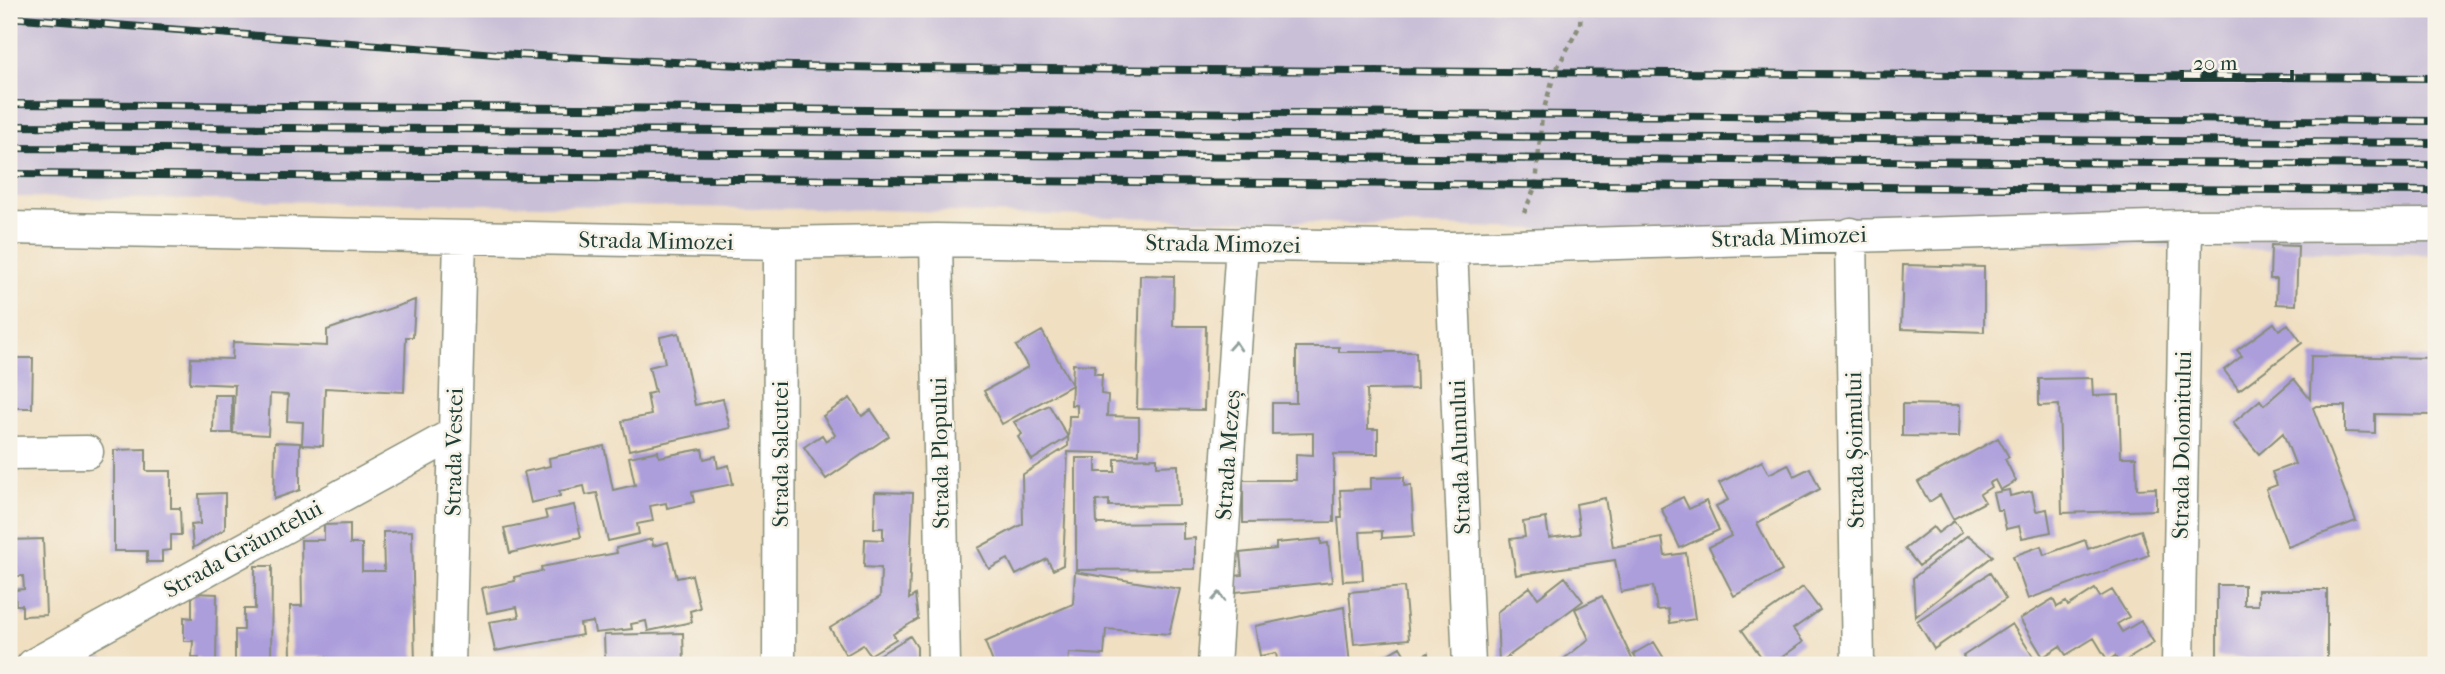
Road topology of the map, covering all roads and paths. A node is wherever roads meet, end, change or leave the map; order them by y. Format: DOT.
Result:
graph roads {
  1 [pos="1581,9"];
  2 [pos="1518,222"];
  3 [pos="2436,225"];
  4 [pos="2186,226"];
  5 [pos="9,228"];
  6 [pos="1851,234"];
  7 [pos="460,239"];
  8 [pos="936,240"];
  9 [pos="780,243"];
  10 [pos="1242,244"];
  11 [pos="1451,248"];
  12 [pos="454,434"];
  13 [pos="87,452"];
  14 [pos="9,453"];
  15 [pos="33,665"];
  16 [pos="449,665"];
  17 [pos="779,665"];
  18 [pos="944,665"];
  19 [pos="1214,665"];
  20 [pos="1469,665"];
  21 [pos="1858,665"];
  22 [pos="2178,665"];
  1 -- 2 [label="path"];
  3 -- 4 [label="street, Strada Mimozei"];
  4 -- 6 [label="street, Strada Mimozei"];
  4 -- 22 [label="street, Strada Dolomitului"];
  5 -- 7 [label="street, Strada Mimozei"];
  6 -- 11 [label="street, Strada Mimozei"];
  6 -- 21 [label="street, Strada Șoimului"];
  7 -- 9 [label="street, Strada Mimozei"];
  7 -- 12 [label="street, Strada Vestei"];
  8 -- 9 [label="street, Strada Mimozei"];
  8 -- 10 [label="street, Strada Mimozei"];
  8 -- 18 [label="street, Strada Plopului"];
  9 -- 17 [label="street, Strada Salcutei"];
  10 -- 11 [label="street, Strada Mimozei"];
  19 -- 10 [label="street, Strada Mezeș, one-way"];
  11 -- 20 [label="street, Strada Alunului"];
  12 -- 15 [label="street, Strada Grăuntelui"];
  12 -- 16 [label="street, Strada Vestei"];
  13 -- 14 [label="street"];
}
